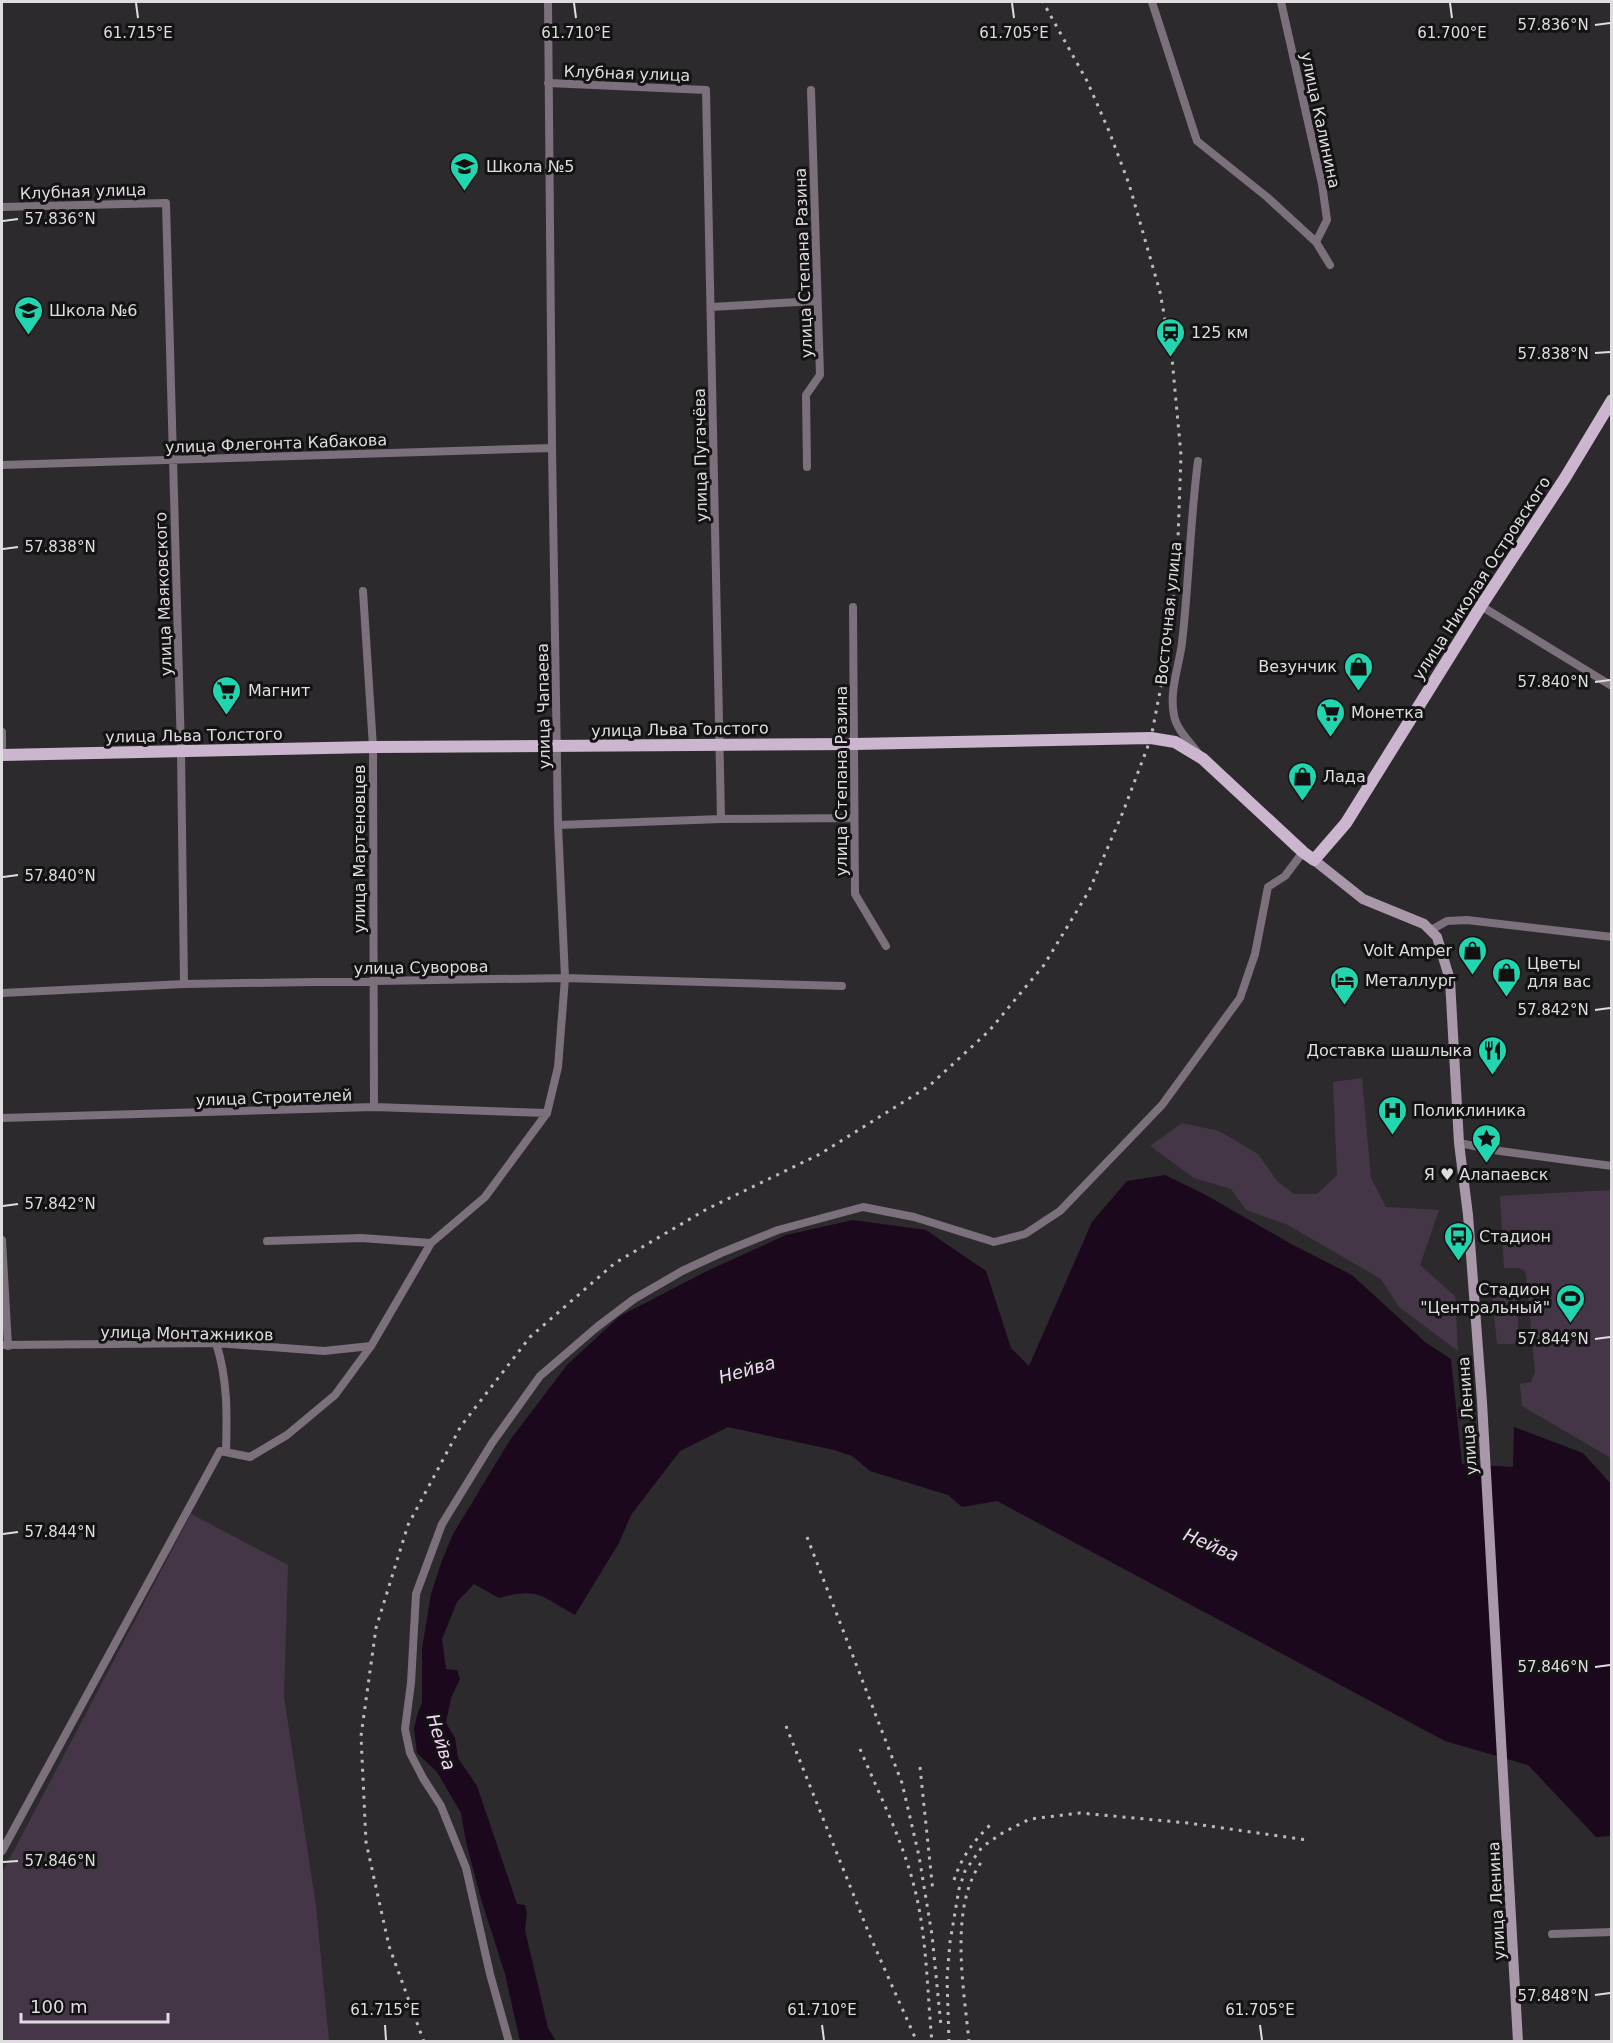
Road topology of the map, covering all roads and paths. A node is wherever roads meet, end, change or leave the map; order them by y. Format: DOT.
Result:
graph roads {
  1 [pos="548,2"];
  2 [pos="1152,2"];
  3 [pos="1281,2"];
  4 [pos="548,83"];
  5 [pos="706,90"];
  6 [pos="811,90"];
  7 [pos="166,202"];
  8 [pos="2,207"];
  9 [pos="1316,242"];
  10 [pos="1330,266"];
  11 [pos="817,302"];
  12 [pos="711,307"];
  13 [pos="1611,404"];
  14 [pos="552,448"];
  15 [pos="173,460"];
  16 [pos="1198,461"];
  17 [pos="2,465"];
  18 [pos="807,467"];
  19 [pos="363,591"];
  20 [pos="1481,606"];
  21 [pos="854,607"];
  22 [pos="1611,686"];
  23 [pos="2,732"];
  24 [pos="719,744"];
  25 [pos="854,744"];
  26 [pos="373,747"];
  27 [pos="557,747"];
  28 [pos="181,751"];
  29 [pos="2,755"];
  30 [pos="1203,759"];
  31 [pos="854,818"];
  32 [pos="721,819"];
  33 [pos="558,825"];
  34 [pos="1303,852"];
  35 [pos="1314,860"];
  36 [pos="1431,930"];
  37 [pos="1611,937"];
  38 [pos="886,946"];
  39 [pos="565,978"];
  40 [pos="373,981"];
  41 [pos="184,984"];
  42 [pos="842,986"];
  43 [pos="2,993"];
  44 [pos="374,1107"];
  45 [pos="547,1113"];
  46 [pos="2,1118"];
  47 [pos="1459,1143"];
  48 [pos="1611,1166"];
  49 [pos="2,1240"];
  50 [pos="267,1241"];
  51 [pos="431,1243"];
  52 [pos="216,1343"];
  53 [pos="5,1345"];
  54 [pos="371,1346"];
  55 [pos="226,1452"];
  56 [pos="2,1851"];
  57 [pos="1611,1932"];
  58 [pos="1552,1934"];
  59 [pos="509,2042"];
  60 [pos="1518,2042"];
  1 -- 4 [label="street, улица Чапаева"];
  2 -- 9 [label="street"];
  3 -- 9 [label="street, улица Калинина"];
  4 -- 5 [label="street, Клубная улица"];
  4 -- 14 [label="street, улица Чапаева"];
  5 -- 12 [label="street, улица Пугачёва"];
  6 -- 11 [label="street, улица Степана Разина"];
  7 -- 8 [label="street, Клубная улица"];
  7 -- 15 [label="street, улица Маяковского"];
  9 -- 10 [label="street"];
  11 -- 12 [label="street"];
  11 -- 18 [label="street, улица Степана Разина"];
  12 -- 24 [label="street, улица Пугачёва"];
  13 -- 20 [label="main road, улица Николая Островского"];
  14 -- 15 [label="street, улица Флегонта Кабакова"];
  14 -- 27 [label="street, улица Чапаева"];
  15 -- 17 [label="street, улица Флегонта Кабакова"];
  15 -- 28 [label="street, улица Маяковского"];
  16 -- 30 [label="street, Восточная улица"];
  19 -- 26 [label="street, улица Мартеновцев"];
  20 -- 22 [label="street"];
  20 -- 35 [label="main road, улица Николая Островского"];
  21 -- 25 [label="street, улица Степана Разина"];
  23 -- 29 [label="street"];
  24 -- 25 [label="main road, улица Льва Толстого"];
  24 -- 27 [label="main road, улица Льва Толстого"];
  24 -- 32 [label="street, улица Пугачёва"];
  25 -- 30 [label="main road, улица Льва Толстого"];
  25 -- 31 [label="street, улица Степана Разина"];
  26 -- 27 [label="main road, улица Льва Толстого"];
  26 -- 28 [label="main road, улица Льва Толстого"];
  26 -- 40 [label="street, улица Мартеновцев"];
  27 -- 33 [label="street, улица Чапаева"];
  28 -- 29 [label="main road, улица Льва Толстого"];
  28 -- 41 [label="street, улица Маяковского"];
  30 -- 34 [label="main road, улица Льва Толстого"];
  31 -- 32 [label="street"];
  31 -- 38 [label="street, улица Степана Разина"];
  32 -- 33 [label="street"];
  33 -- 39 [label="street, улица Чапаева"];
  34 -- 35 [label="main road, улица Льва Толстого"];
  34 -- 59 [label="street"];
  35 -- 36 [label="main road"];
  36 -- 37 [label="street"];
  36 -- 47 [label="main road, улица Ленина"];
  39 -- 40 [label="street, улица Суворова"];
  39 -- 42 [label="street, улица Суворова"];
  39 -- 45 [label="street, улица Чапаева"];
  40 -- 41 [label="street, улица Суворова"];
  40 -- 44 [label="street, улица Мартеновцев"];
  41 -- 43 [label="street, улица Суворова"];
  44 -- 45 [label="street, улица Строителей"];
  44 -- 46 [label="street, улица Строителей"];
  45 -- 51 [label="street, улица Чапаева"];
  47 -- 48 [label="street"];
  47 -- 60 [label="main road, улица Ленина"];
  49 -- 53 [label="street"];
  50 -- 51 [label="street"];
  51 -- 54 [label="street, улица Чапаева"];
  52 -- 53 [label="street, улица Монтажников"];
  52 -- 54 [label="street, улица Монтажников"];
  52 -- 55 [label="street"];
  54 -- 55 [label="street, улица Чапаева"];
  55 -- 56 [label="street"];
  57 -- 58 [label="street"];
}
